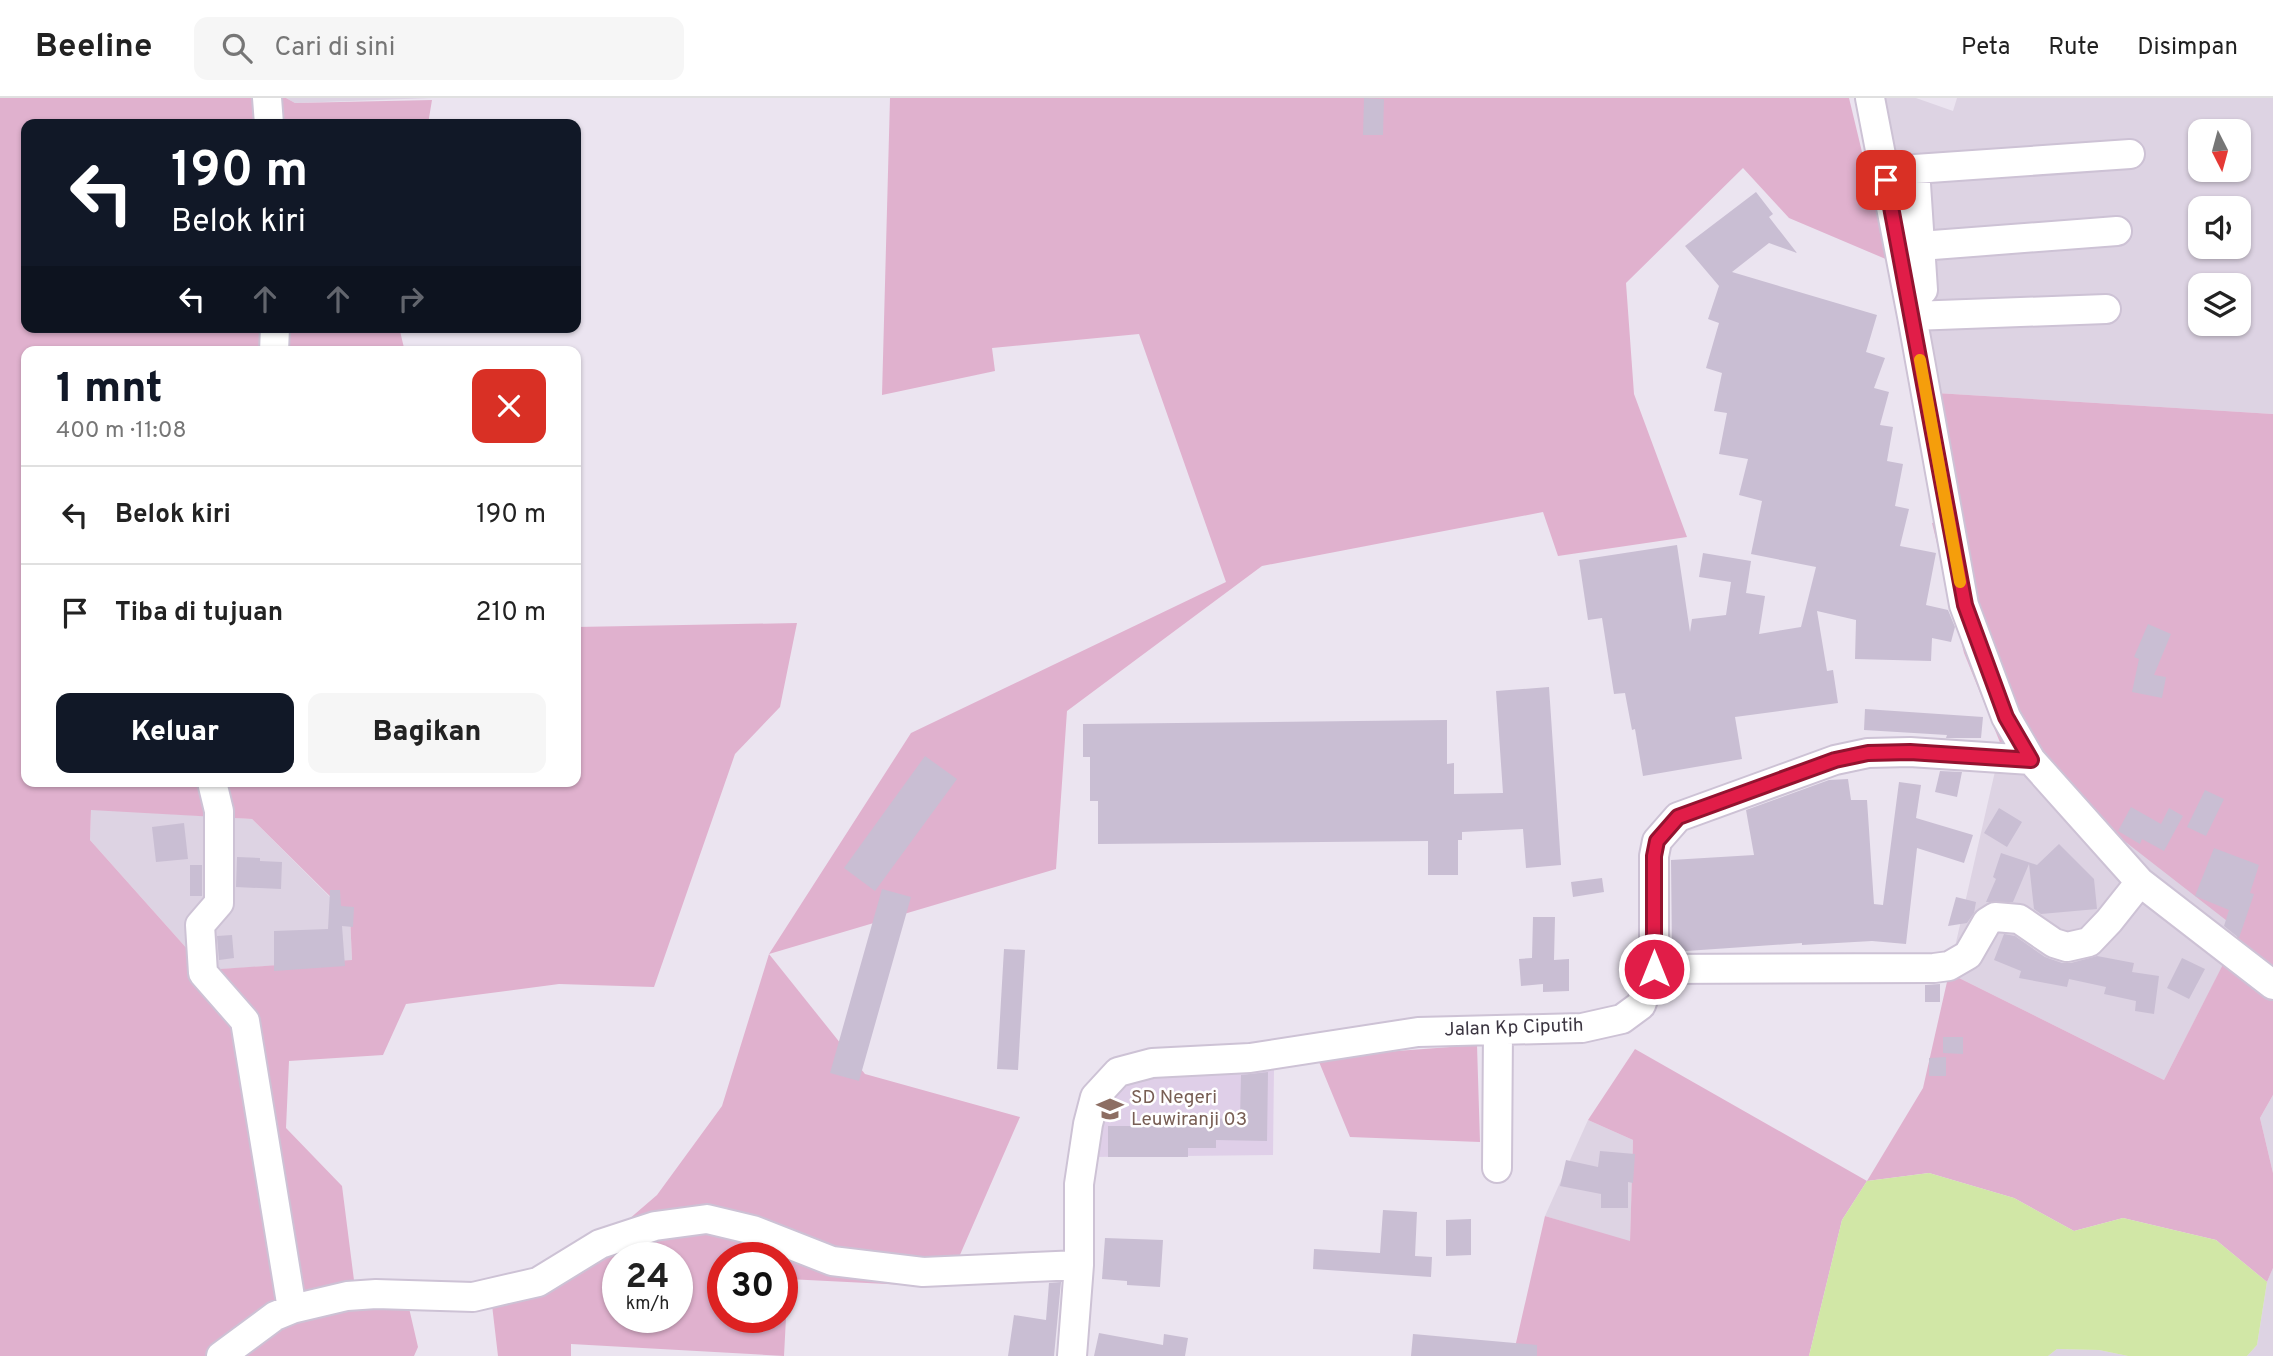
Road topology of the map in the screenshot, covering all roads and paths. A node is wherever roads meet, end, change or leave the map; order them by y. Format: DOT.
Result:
graph roads {
  1 [pos="267,98"];
  2 [pos="1870,98"];
  3 [pos="269,119"];
  4 [pos="2130,154"];
  5 [pos="2117,232"];
  6 [pos="1920,246"];
  7 [pos="2106,309"];
  8 [pos="1918,315"];
  9 [pos="2031,760"];
  10 [pos="213,787"];
  11 [pos="2140,882"];
  12 [pos="1654,969"];
  13 [pos="2273,985"];
  14 [pos="1498,1030"];
  15 [pos="1497,1168"];
  16 [pos="1079,1265"];
  17 [pos="292,1309"];
  18 [pos="221,1356"];
  19 [pos="1072,1356"];
  1 -- 3 [label="street"];
  2 -- 8 [label="street"];
  4 -- 6 [label="street"];
  5 -- 6 [label="street"];
  6 -- 8 [label="street"];
  7 -- 8 [label="street"];
  8 -- 9 [label="street"];
  9 -- 11 [label="street"];
  9 -- 12 [label="street, Jalan Kp Ciputih"];
  10 -- 17 [label="street"];
  11 -- 12 [label="street"];
  11 -- 13 [label="street"];
  12 -- 14 [label="street, Jalan Kp Ciputih"];
  14 -- 15 [label="street"];
  14 -- 16 [label="street, Jalan Kp Ciputih"];
  16 -- 17 [label="street"];
  16 -- 19 [label="street, Jalan Kp Ciputih"];
  17 -- 18 [label="street"];
}
